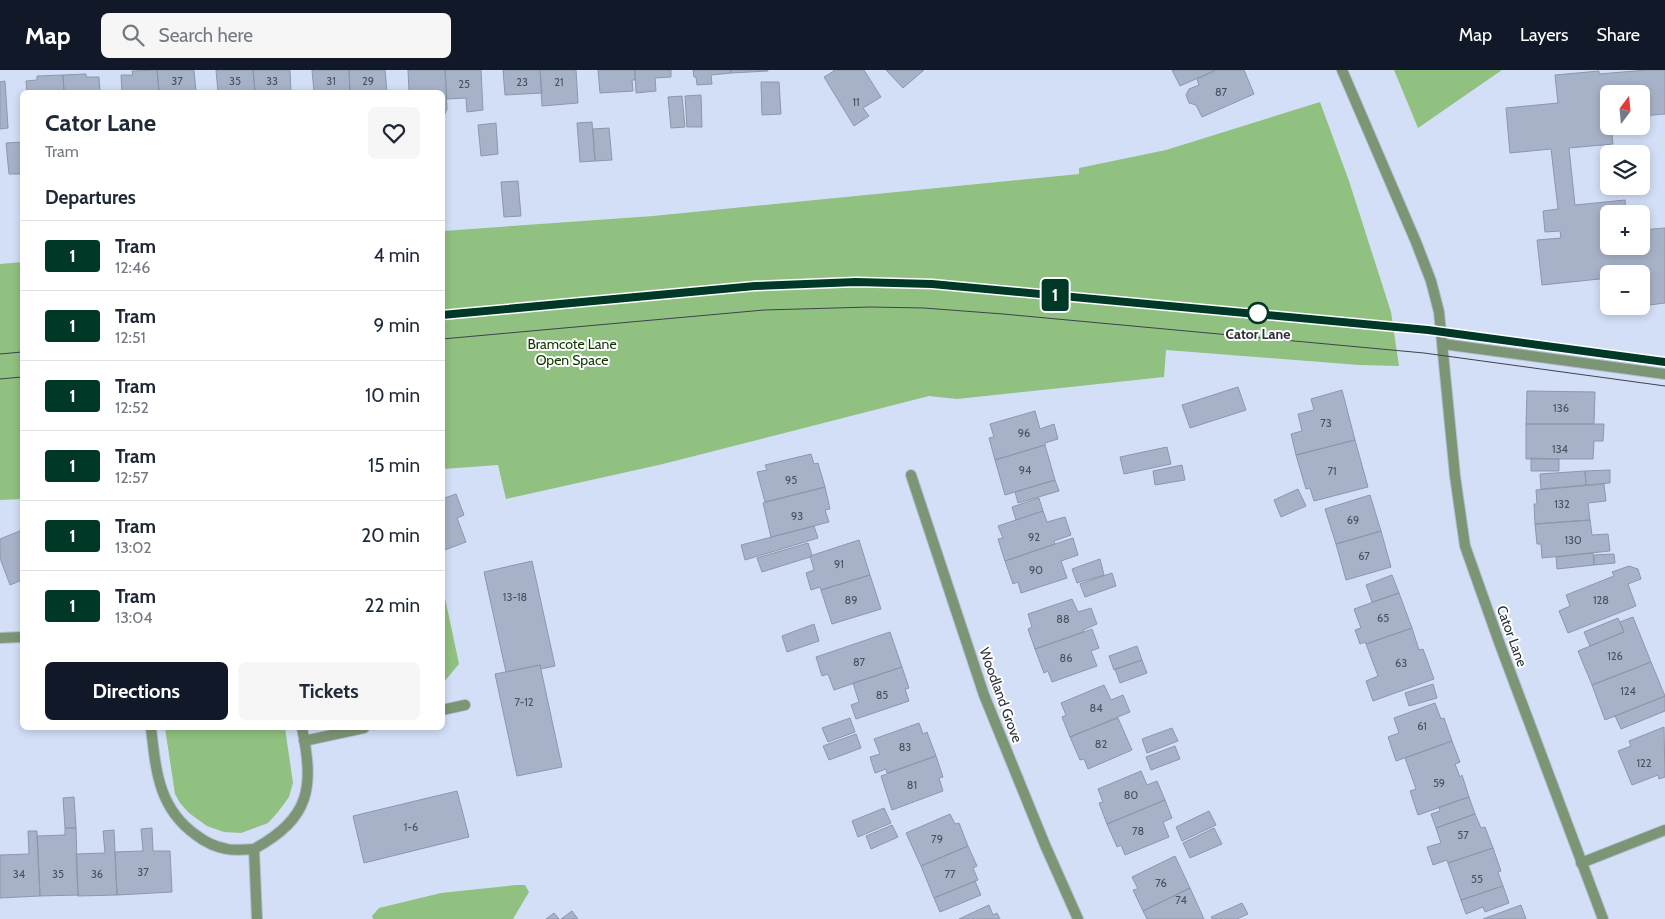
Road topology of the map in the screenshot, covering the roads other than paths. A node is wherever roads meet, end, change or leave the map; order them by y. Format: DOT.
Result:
graph roads {
  1 [pos="1342,70"];
  2 [pos="1443,344"];
  3 [pos="1665,374"];
  4 [pos="911,475"];
  5 [pos="20,637"];
  6 [pos="0,638"];
  7 [pos="465,705"];
  8 [pos="445,709"];
  9 [pos="151,730"];
  10 [pos="302,730"];
  11 [pos="355,730"];
  12 [pos="304,741"];
  13 [pos="1665,830"];
  14 [pos="254,849"];
  15 [pos="1581,864"];
  16 [pos="257,919"];
  17 [pos="1078,919"];
  18 [pos="1604,919"];
  1 -- 2 [label="street, Cator Lane"];
  2 -- 3 [label="street"];
  2 -- 15 [label="street, Cator Lane"];
  4 -- 17 [label="street, Woodland Grove"];
  5 -- 6 [label="street"];
  7 -- 8 [label="street"];
  9 -- 14 [label="street"];
  10 -- 12 [label="street"];
  11 -- 12 [label="street"];
  12 -- 14 [label="street"];
  13 -- 15 [label="street"];
  14 -- 16 [label="street"];
  15 -- 18 [label="street, Cator Lane"];
}
